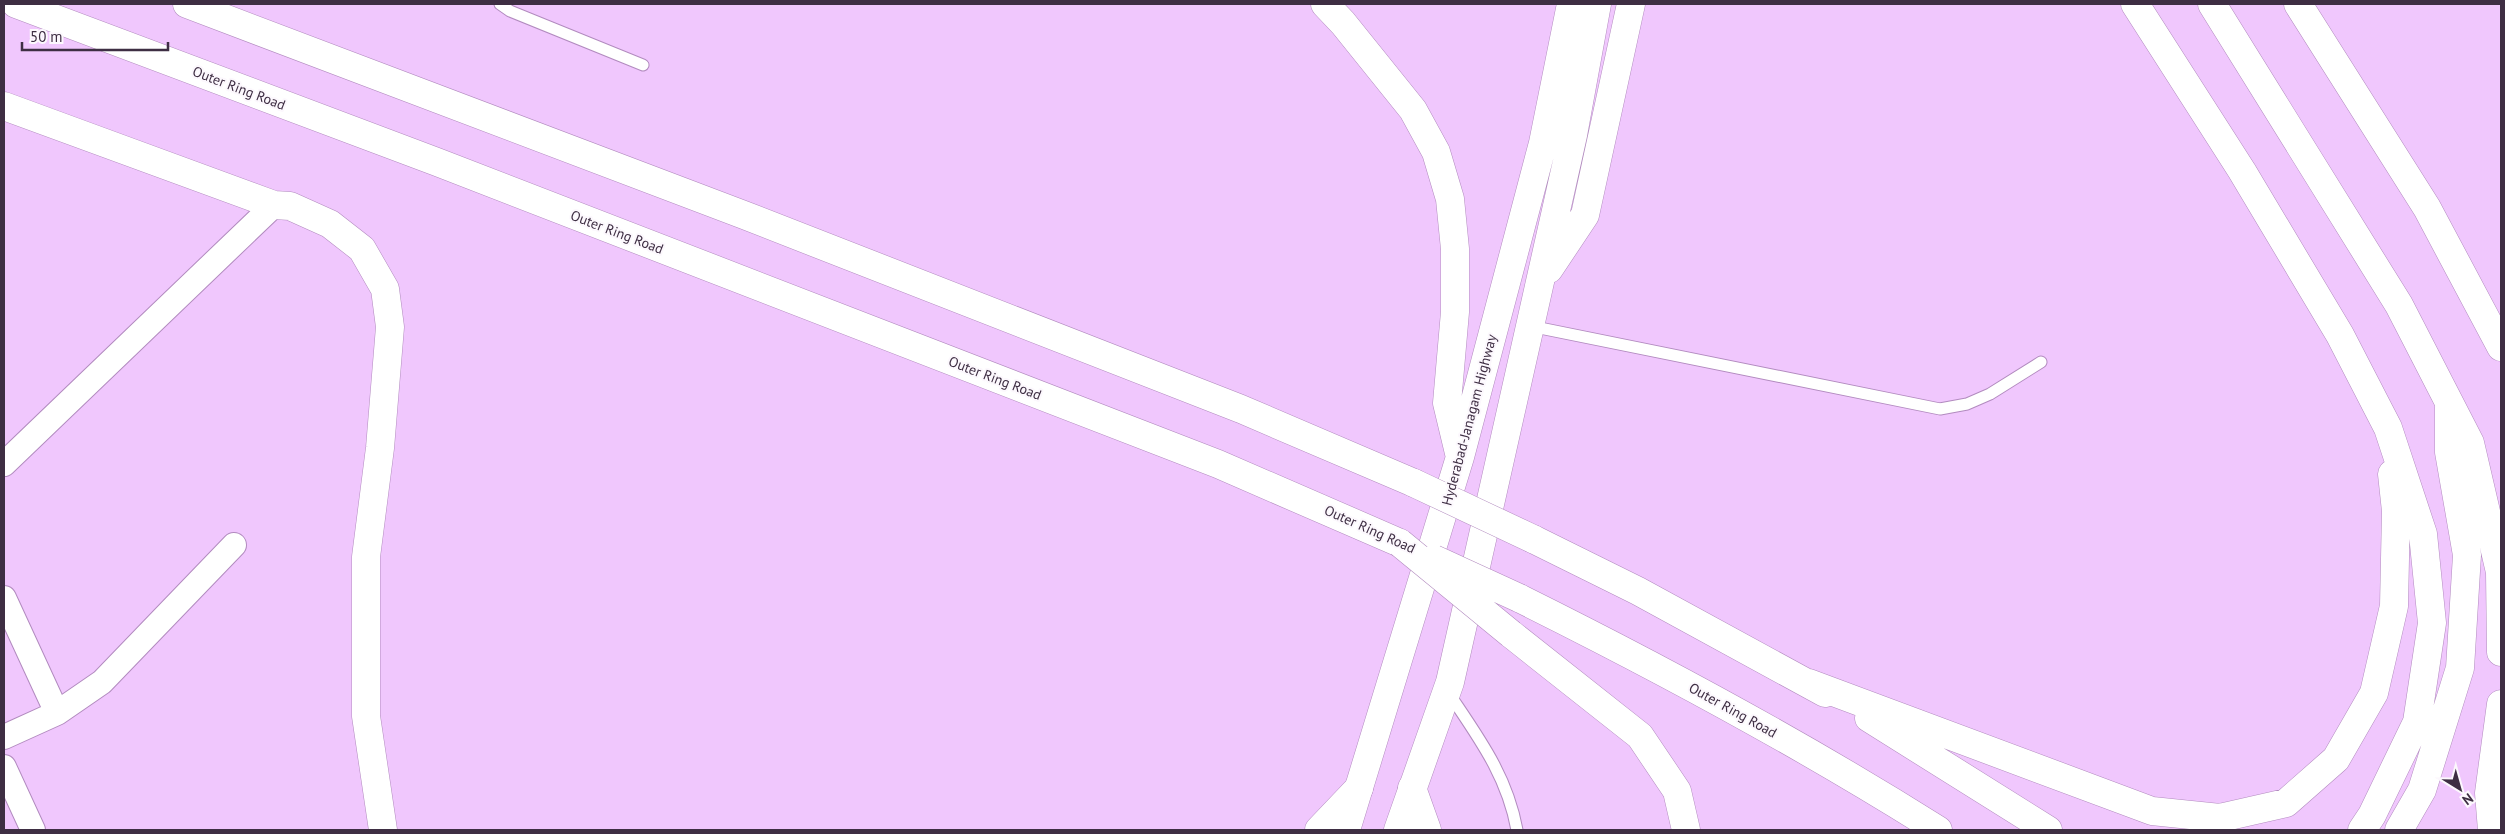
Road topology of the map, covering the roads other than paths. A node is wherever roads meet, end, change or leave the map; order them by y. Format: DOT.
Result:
graph roads {
  1 [pos="16,4"];
  2 [pos="187,4"];
  3 [pos="500,4"];
  4 [pos="1325,4"];
  5 [pos="1571,4"];
  6 [pos="1597,4"];
  7 [pos="1631,4"];
  8 [pos="2135,4"];
  9 [pos="2212,4"];
  10 [pos="2298,4"];
  11 [pos="644,65"];
  12 [pos="4,106"];
  13 [pos="274,205"];
  14 [pos="1540,281"];
  15 [pos="1530,326"];
  16 [pos="2501,347"];
  17 [pos="2041,362"];
  18 [pos="2449,401"];
  19 [pos="2388,428"];
  20 [pos="1460,457"];
  21 [pos="4,464"];
  22 [pos="1400,542"];
  23 [pos="234,545"];
  24 [pos="4,598"];
  25 [pos="2501,652"];
  26 [pos="1809,683"];
  27 [pos="1447,690"];
  28 [pos="2501,704"];
  29 [pos="57,713"];
  30 [pos="4,737"];
  31 [pos="4,767"];
  32 [pos="1359,788"];
  33 [pos="1412,788"];
  34 [pos="33,830"];
  35 [pos="383,830"];
  36 [pos="1319,830"];
  37 [pos="1346,830"];
  38 [pos="1398,830"];
  39 [pos="1427,830"];
  40 [pos="1517,830"];
  41 [pos="1686,830"];
  42 [pos="1938,830"];
  43 [pos="2048,830"];
  44 [pos="2362,830"];
  45 [pos="2399,830"];
  46 [pos="2492,830"];
  1 -- 22 [label="main road, Outer Ring Road"];
  2 -- 26 [label="main road, bridge"];
  3 -- 11 [label="lane"];
  4 -- 20 [label="main road"];
  5 -- 20 [label="main road, Hyderabad-Janagam Highway"];
  6 -- 14 [label="main road"];
  7 -- 14 [label="main road"];
  8 -- 19 [label="main road"];
  9 -- 18 [label="main road"];
  10 -- 16 [label="main road"];
  12 -- 13 [label="main road"];
  13 -- 21 [label="street"];
  13 -- 35 [label="main road"];
  14 -- 15 [label="main road"];
  15 -- 17 [label="lane"];
  15 -- 27 [label="main road"];
  18 -- 25 [label="main road"];
  18 -- 45 [label="main road"];
  19 -- 26 [label="main road"];
  19 -- 44 [label="main road"];
  20 -- 32 [label="main road, Hyderabad-Janagam Highway"];
  22 -- 41 [label="main road, bridge"];
  22 -- 42 [label="main road, Outer Ring Road, bridge"];
  23 -- 29 [label="street"];
  24 -- 29 [label="street"];
  26 -- 43 [label="main road"];
  27 -- 33 [label="main road"];
  27 -- 40 [label="lane"];
  28 -- 46 [label="main road"];
  29 -- 30 [label="street"];
  31 -- 34 [label="street"];
  32 -- 36 [label="main road"];
  32 -- 37 [label="main road, Hyderabad-Janagam Highway"];
  33 -- 38 [label="main road"];
  33 -- 39 [label="main road"];
}
